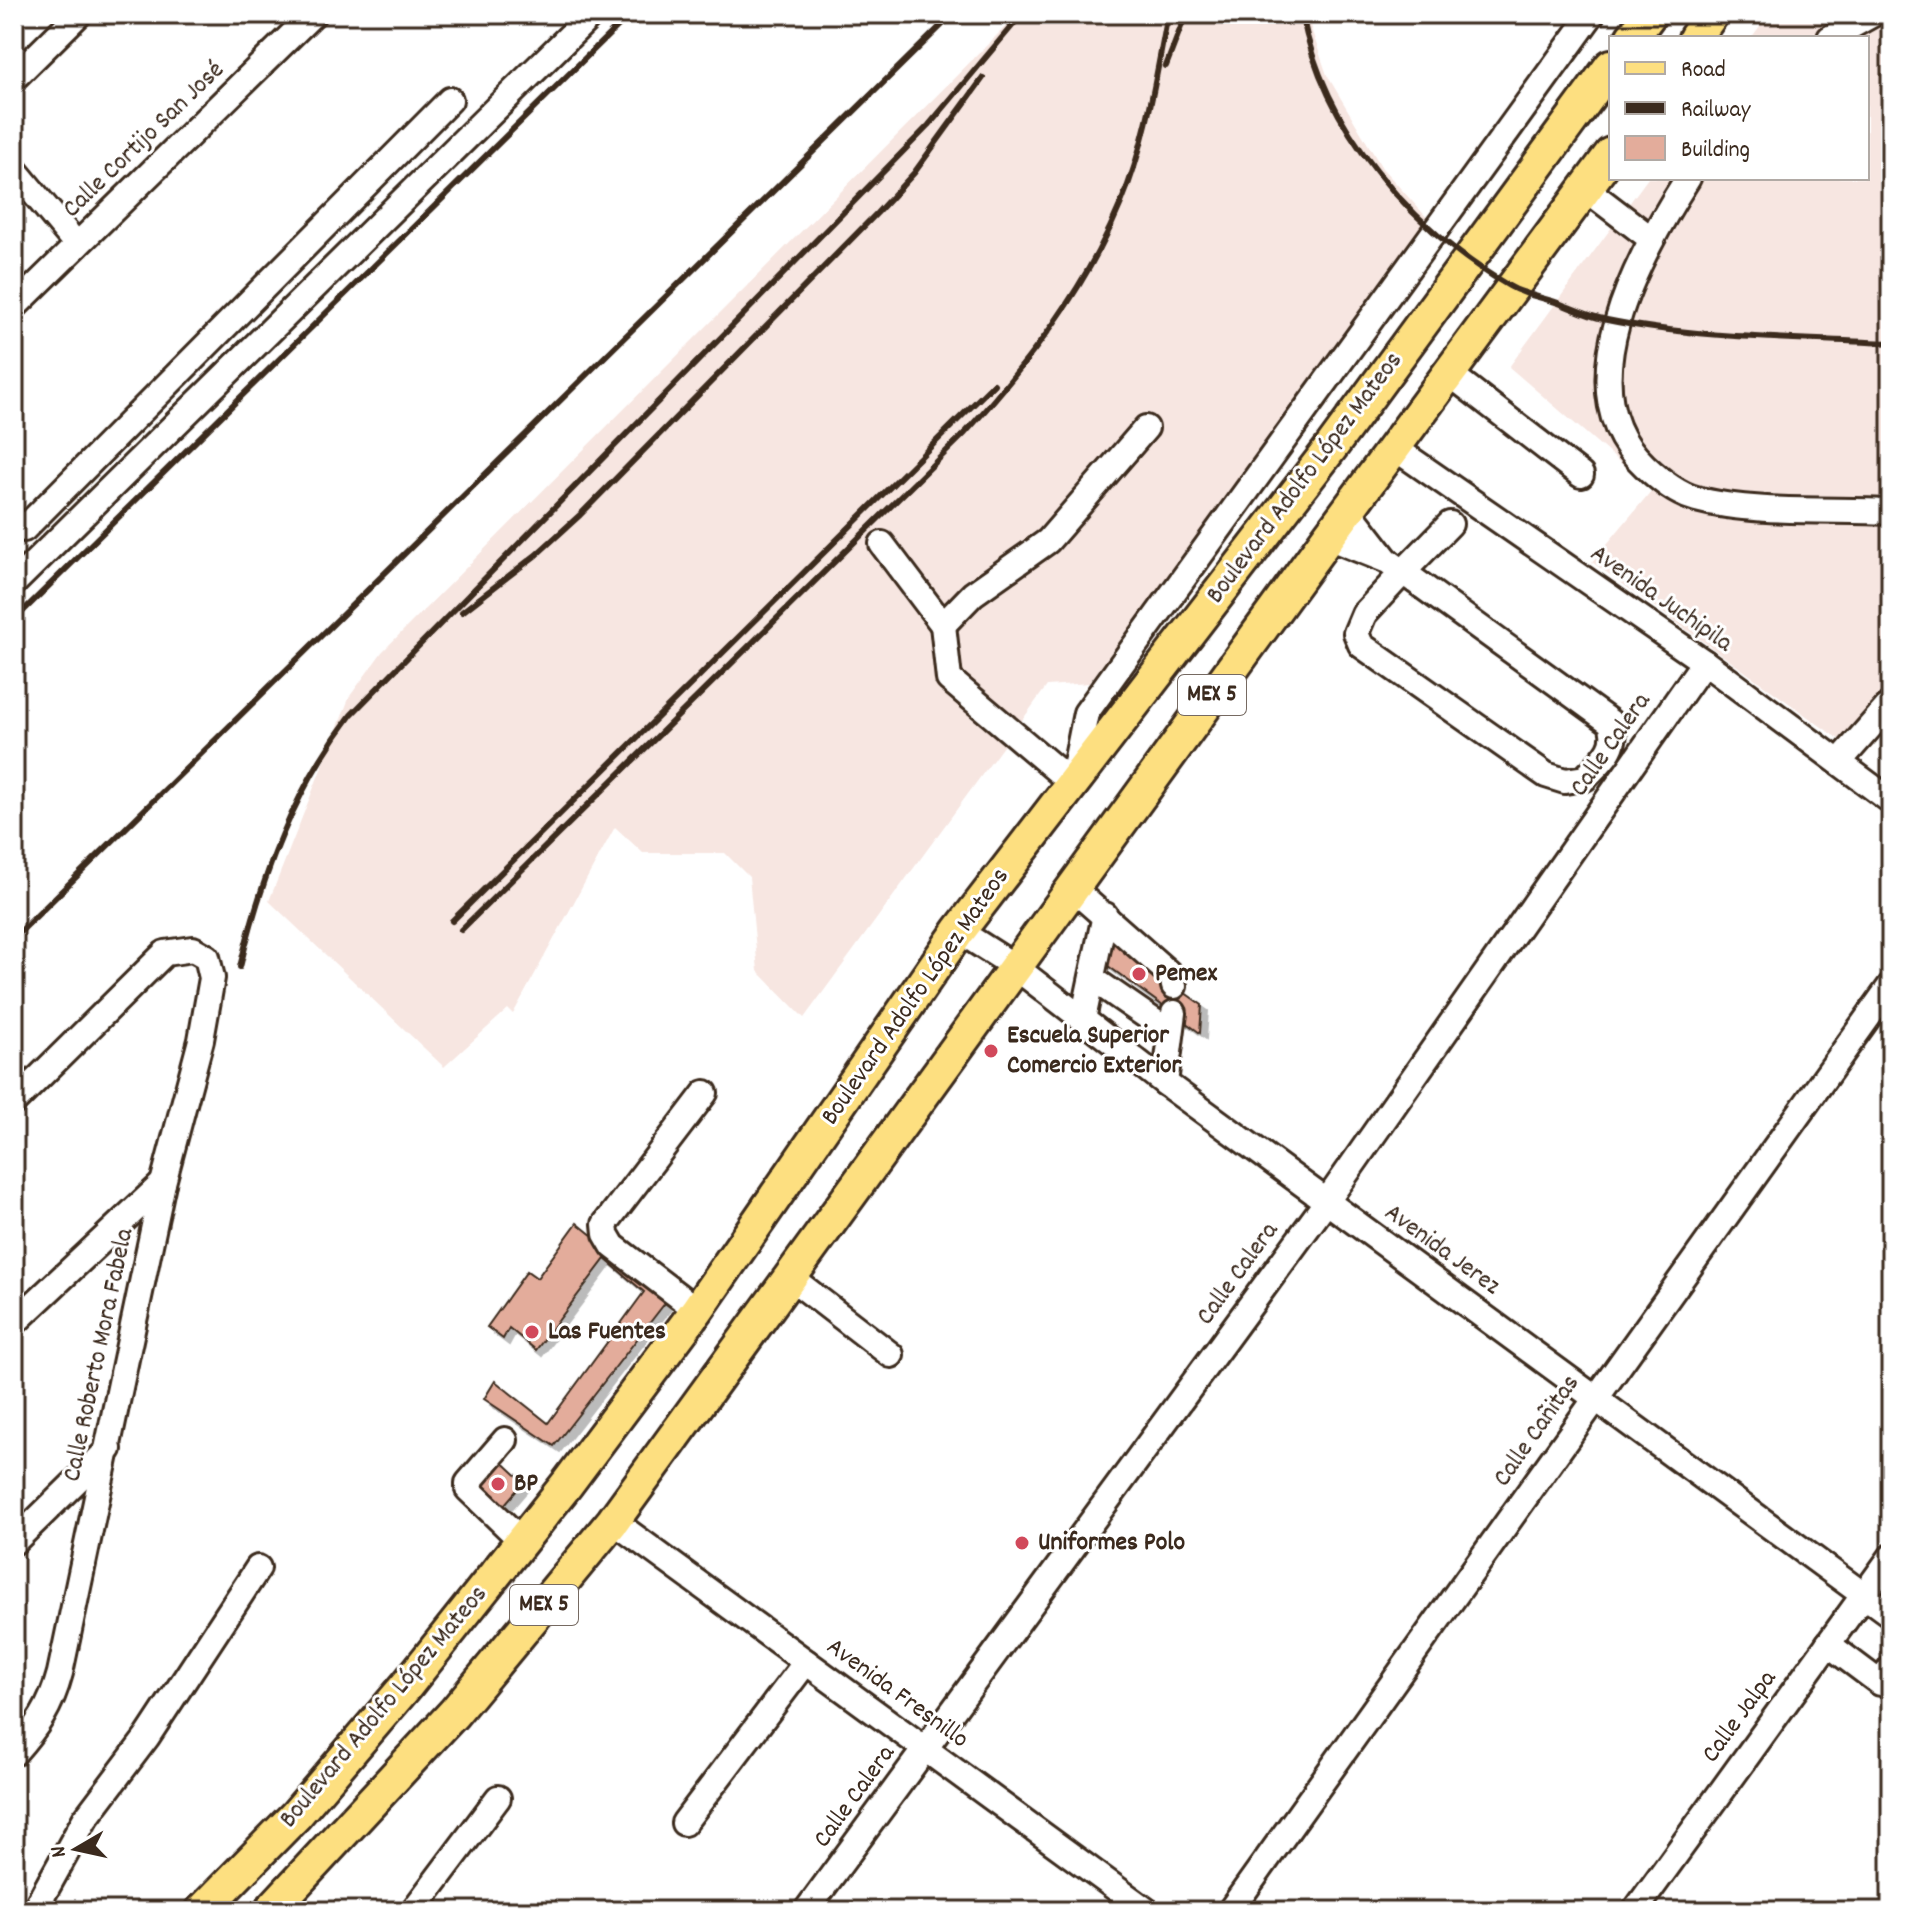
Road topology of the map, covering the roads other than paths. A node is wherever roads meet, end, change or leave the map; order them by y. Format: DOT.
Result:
graph roads {
  1 [pos="79,14"];
  2 [pos="313,14"];
  3 [pos="592,14"];
  4 [pos="1592,14"];
  5 [pos="1650,14"];
  6 [pos="1712,14"];
  7 [pos="1873,14"];
  8 [pos="1634,36"];
  9 [pos="1696,36"];
  10 [pos="1834,36"];
  11 [pos="1609,69"];
  12 [pos="14,78"];
  13 [pos="450,100"];
  14 [pos="1609,157"];
  15 [pos="14,169"];
  16 [pos="1687,180"];
  17 [pos="1586,189"];
  18 [pos="1498,218"];
  19 [pos="1650,238"];
  20 [pos="77,245"];
  21 [pos="1538,252"];
  22 [pos="1443,293"];
  23 [pos="14,307"];
  24 [pos="1486,323"];
  25 [pos="1450,374"];
  26 [pos="1146,428"];
  27 [pos="1396,449"];
  28 [pos="1581,475"];
  29 [pos="1348,510"];
  30 [pos="1891,512"];
  31 [pos="14,520"];
  32 [pos="1450,524"];
  33 [pos="1328,537"];
  34 [pos="882,544"];
  35 [pos="1395,566"];
  36 [pos="14,583"];
  37 [pos="943,625"];
  38 [pos="1704,662"];
  39 [pos="1891,703"];
  40 [pos="1839,762"];
  41 [pos="1072,783"];
  42 [pos="1891,801"];
  43 [pos="1072,888"];
  44 [pos="1105,915"];
  45 [pos="959,931"];
  46 [pos="1014,966"];
  47 [pos="1093,979"];
  48 [pos="1891,985"];
  49 [pos="1174,986"];
  50 [pos="1083,1019"];
  51 [pos="1165,1083"];
  52 [pos="705,1093"];
  53 [pos="14,1102"];
  54 [pos="163,1183"];
  55 [pos="1327,1201"];
  56 [pos="790,1277"];
  57 [pos="697,1310"];
  58 [pos="14,1323"];
  59 [pos="891,1355"];
  60 [pos="1596,1395"];
  61 [pos="505,1440"];
  62 [pos="109,1449"];
  63 [pos="613,1521"];
  64 [pos="14,1542"];
  65 [pos="523,1542"];
  66 [pos="1891,1557"];
  67 [pos="258,1568"];
  68 [pos="1863,1596"];
  69 [pos="1891,1615"];
  70 [pos="1828,1644"];
  71 [pos="806,1662"];
  72 [pos="1891,1668"];
  73 [pos="925,1749"];
  74 [pos="14,1753"];
  75 [pos="498,1798"];
  76 [pos="684,1823"];
  77 [pos="34,1911"];
  78 [pos="202,1911"];
  79 [pos="270,1911"];
  80 [pos="413,1911"];
  81 [pos="806,1911"];
  82 [pos="1147,1911"];
  83 [pos="1230,1911"];
  84 [pos="1635,1911"];
  1 -- 12 [label="street"];
  2 -- 20 [label="street, Calle Cortijo San José"];
  3 -- 36 [label="street"];
  4 -- 41 [label="street"];
  5 -- 8 [label="main road"];
  6 -- 9 [label="main road"];
  7 -- 10 [label="street"];
  11 -- 18 [label="main road, Boulevard Adolfo López Mateos / MEX 5"];
  13 -- 31 [label="street"];
  14 -- 17 [label="main road, Boulevard Adolfo López Mateos / MEX 5"];
  15 -- 20 [label="street"];
  16 -- 19 [label="street"];
  17 -- 19 [label="street"];
  17 -- 21 [label="main road, Boulevard Adolfo López Mateos / MEX 5"];
  18 -- 21 [label="main road"];
  18 -- 22 [label="main road, Boulevard Adolfo López Mateos / MEX 5"];
  19 -- 30 [label="street"];
  20 -- 23 [label="street, Calle Cortijo San José"];
  21 -- 24 [label="main road, Boulevard Adolfo López Mateos / MEX 5"];
  22 -- 24 [label="main road"];
  22 -- 41 [label="main road, Boulevard Adolfo López Mateos / MEX 5"];
  24 -- 25 [label="main road, Boulevard Adolfo López Mateos / MEX 5"];
  25 -- 27 [label="main road, Boulevard Adolfo López Mateos / MEX 5"];
  25 -- 28 [label="street"];
  26 -- 37 [label="street"];
  27 -- 29 [label="main road, Boulevard Adolfo López Mateos / MEX 5"];
  27 -- 38 [label="street, Avenida Juchipila"];
  29 -- 33 [label="main road, Boulevard Adolfo López Mateos / MEX 5"];
  29 -- 35 [label="street"];
  32 -- 35 [label="street"];
  33 -- 35 [label="street"];
  33 -- 43 [label="main road, Boulevard Adolfo López Mateos / MEX 5"];
  34 -- 37 [label="street"];
  35 -- 35 [label="street"];
  37 -- 41 [label="street"];
  38 -- 40 [label="street, Avenida Juchipila"];
  38 -- 55 [label="street, Calle Calera"];
  39 -- 40 [label="street"];
  40 -- 42 [label="street, Avenida Juchipila"];
  41 -- 45 [label="main road, Boulevard Adolfo López Mateos / MEX 5"];
  43 -- 44 [label="street"];
  43 -- 46 [label="main road, Boulevard Adolfo López Mateos / MEX 5"];
  44 -- 47 [label="street"];
  44 -- 49 [label="street"];
  45 -- 46 [label="street, Avenida Jerez"];
  45 -- 57 [label="main road, Boulevard Adolfo López Mateos / MEX 5"];
  46 -- 50 [label="street, Avenida Jerez"];
  46 -- 56 [label="main road, Boulevard Adolfo López Mateos / MEX 5"];
  47 -- 50 [label="street"];
  47 -- 51 [label="street"];
  48 -- 60 [label="street, Calle Cañitas"];
  50 -- 51 [label="street, Avenida Jerez"];
  51 -- 55 [label="street, Avenida Jerez"];
  52 -- 57 [label="street"];
  53 -- 54 [label="street, Calle Roberto Mora Fabela"];
  54 -- 58 [label="street"];
  54 -- 62 [label="street, Calle Roberto Mora Fabela"];
  55 -- 60 [label="street, Avenida Jerez"];
  55 -- 73 [label="street, Calle Calera"];
  56 -- 59 [label="street"];
  56 -- 63 [label="main road, Boulevard Adolfo López Mateos / MEX 5"];
  57 -- 65 [label="main road, Boulevard Adolfo López Mateos / MEX 5"];
  60 -- 68 [label="street, Avenida Jerez"];
  60 -- 83 [label="street, Calle Cañitas"];
  61 -- 65 [label="street"];
  62 -- 64 [label="street"];
  62 -- 74 [label="street, Calle Roberto Mora Fabela"];
  63 -- 71 [label="street, Avenida Fresnillo"];
  63 -- 79 [label="main road, Boulevard Adolfo López Mateos / MEX 5"];
  65 -- 78 [label="main road, Boulevard Adolfo López Mateos / MEX 5"];
  66 -- 68 [label="street, Calle Jalpa"];
  67 -- 77 [label="street"];
  68 -- 69 [label="street, Avenida Jerez"];
  68 -- 70 [label="street, Calle Jalpa"];
  70 -- 72 [label="street"];
  70 -- 84 [label="street, Calle Jalpa"];
  71 -- 73 [label="street, Avenida Fresnillo"];
  71 -- 76 [label="street"];
  73 -- 81 [label="street, Calle Calera"];
  73 -- 82 [label="street, Avenida Fresnillo"];
  75 -- 80 [label="street"];
}
